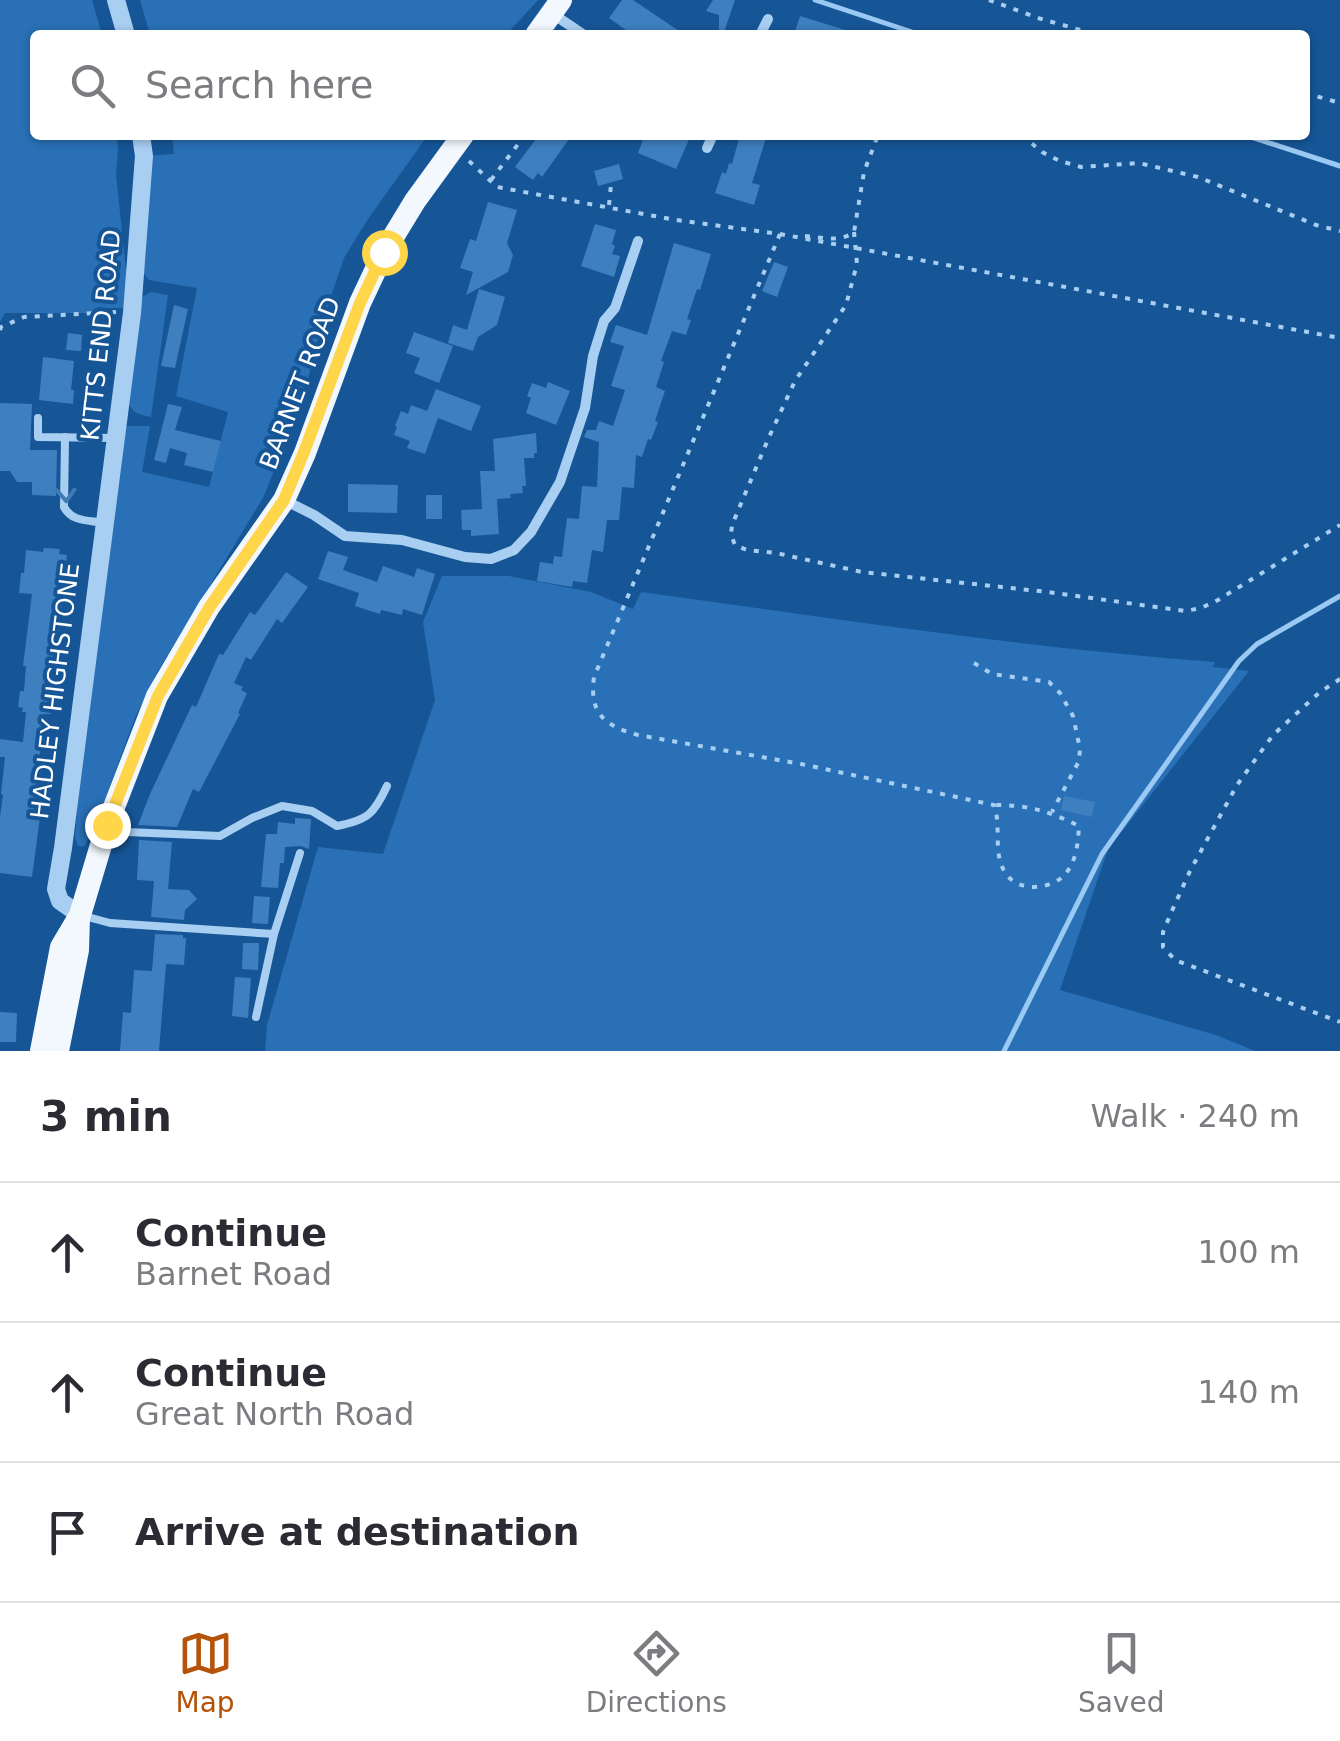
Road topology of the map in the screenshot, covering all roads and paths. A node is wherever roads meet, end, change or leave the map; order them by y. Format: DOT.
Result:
graph roads {
  1 [pos="116,0"];
  2 [pos="989,0"];
  3 [pos="556,7"];
  4 [pos="768,19"];
  5 [pos="125,30"];
  6 [pos="540,30"];
  7 [pos="579,30"];
  8 [pos="762,30"];
  9 [pos="1082,30"];
  10 [pos="1310,95"];
  11 [pos="1340,104"];
  12 [pos="141,140"];
  13 [pos="521,140"];
  14 [pos="711,140"];
  15 [pos="876,140"];
  16 [pos="1028,140"];
  17 [pos="458,142"];
  18 [pos="707,148"];
  19 [pos="491,180"];
  20 [pos="611,185"];
  21 [pos="609,206"];
  22 [pos="1340,231"];
  23 [pos="854,232"];
  24 [pos="780,234"];
  25 [pos="638,241"];
  26 [pos="855,248"];
  27 [pos="132,313"];
  28 [pos="0,330"];
  29 [pos="1340,338"];
  30 [pos="38,418"];
  31 [pos="65,437"];
  32 [pos="115,438"];
  33 [pos="284,500"];
  34 [pos="1340,525"];
  35 [pos="102,532"];
  36 [pos="974,663"];
  37 [pos="1340,679"];
  38 [pos="387,786"];
  39 [pos="994,805"];
  40 [pos="1052,812"];
  41 [pos="107,825"];
  42 [pos="63,848"];
  43 [pos="300,854"];
  44 [pos="97,859"];
  45 [pos="80,915"];
  46 [pos="274,934"];
  47 [pos="256,1017"];
  48 [pos="1340,1022"];
  49 [pos="40,1051"];
  50 [pos="58,1051"];
  1 -- 5 [label="street"];
  2 -- 9 [label="path"];
  3 -- 6 [label="main road"];
  3 -- 7 [label="street"];
  4 -- 8 [label="street"];
  10 -- 11 [label="path"];
  12 -- 27 [label="street, KITTS END ROAD"];
  13 -- 19 [label="path"];
  14 -- 18 [label="street"];
  15 -- 23 [label="path"];
  16 -- 22 [label="path"];
  17 -- 19 [label="path"];
  17 -- 33 [label="main road, BARNET ROAD"];
  19 -- 21 [label="path"];
  20 -- 21 [label="path"];
  21 -- 24 [label="path"];
  23 -- 24 [label="path"];
  23 -- 26 [label="path"];
  24 -- 26 [label="path"];
  24 -- 39 [label="path"];
  25 -- 33 [label="street"];
  26 -- 29 [label="path"];
  26 -- 34 [label="path"];
  27 -- 28 [label="path"];
  27 -- 32 [label="street, KITTS END ROAD"];
  30 -- 31 [label="lane"];
  31 -- 32 [label="lane"];
  31 -- 35 [label="lane, one-way"];
  32 -- 35 [label="street, KITTS END ROAD"];
  33 -- 41 [label="main road, BARNET ROAD"];
  35 -- 42 [label="street, HADLEY HIGHSTONE"];
  36 -- 40 [label="path"];
  37 -- 48 [label="path"];
  38 -- 41 [label="lane"];
  39 -- 40 [label="path"];
  39 -- 40 [label="path"];
  41 -- 44 [label="main road, BARNET ROAD"];
  42 -- 44 [label="street, HADLEY HIGHSTONE"];
  42 -- 45 [label="street, HADLEY HIGHSTONE"];
  43 -- 46 [label="lane"];
  44 -- 45 [label="main road"];
  45 -- 46 [label="lane"];
  45 -- 49 [label="main road"];
  45 -- 50 [label="main road"];
  46 -- 47 [label="lane"];
}
